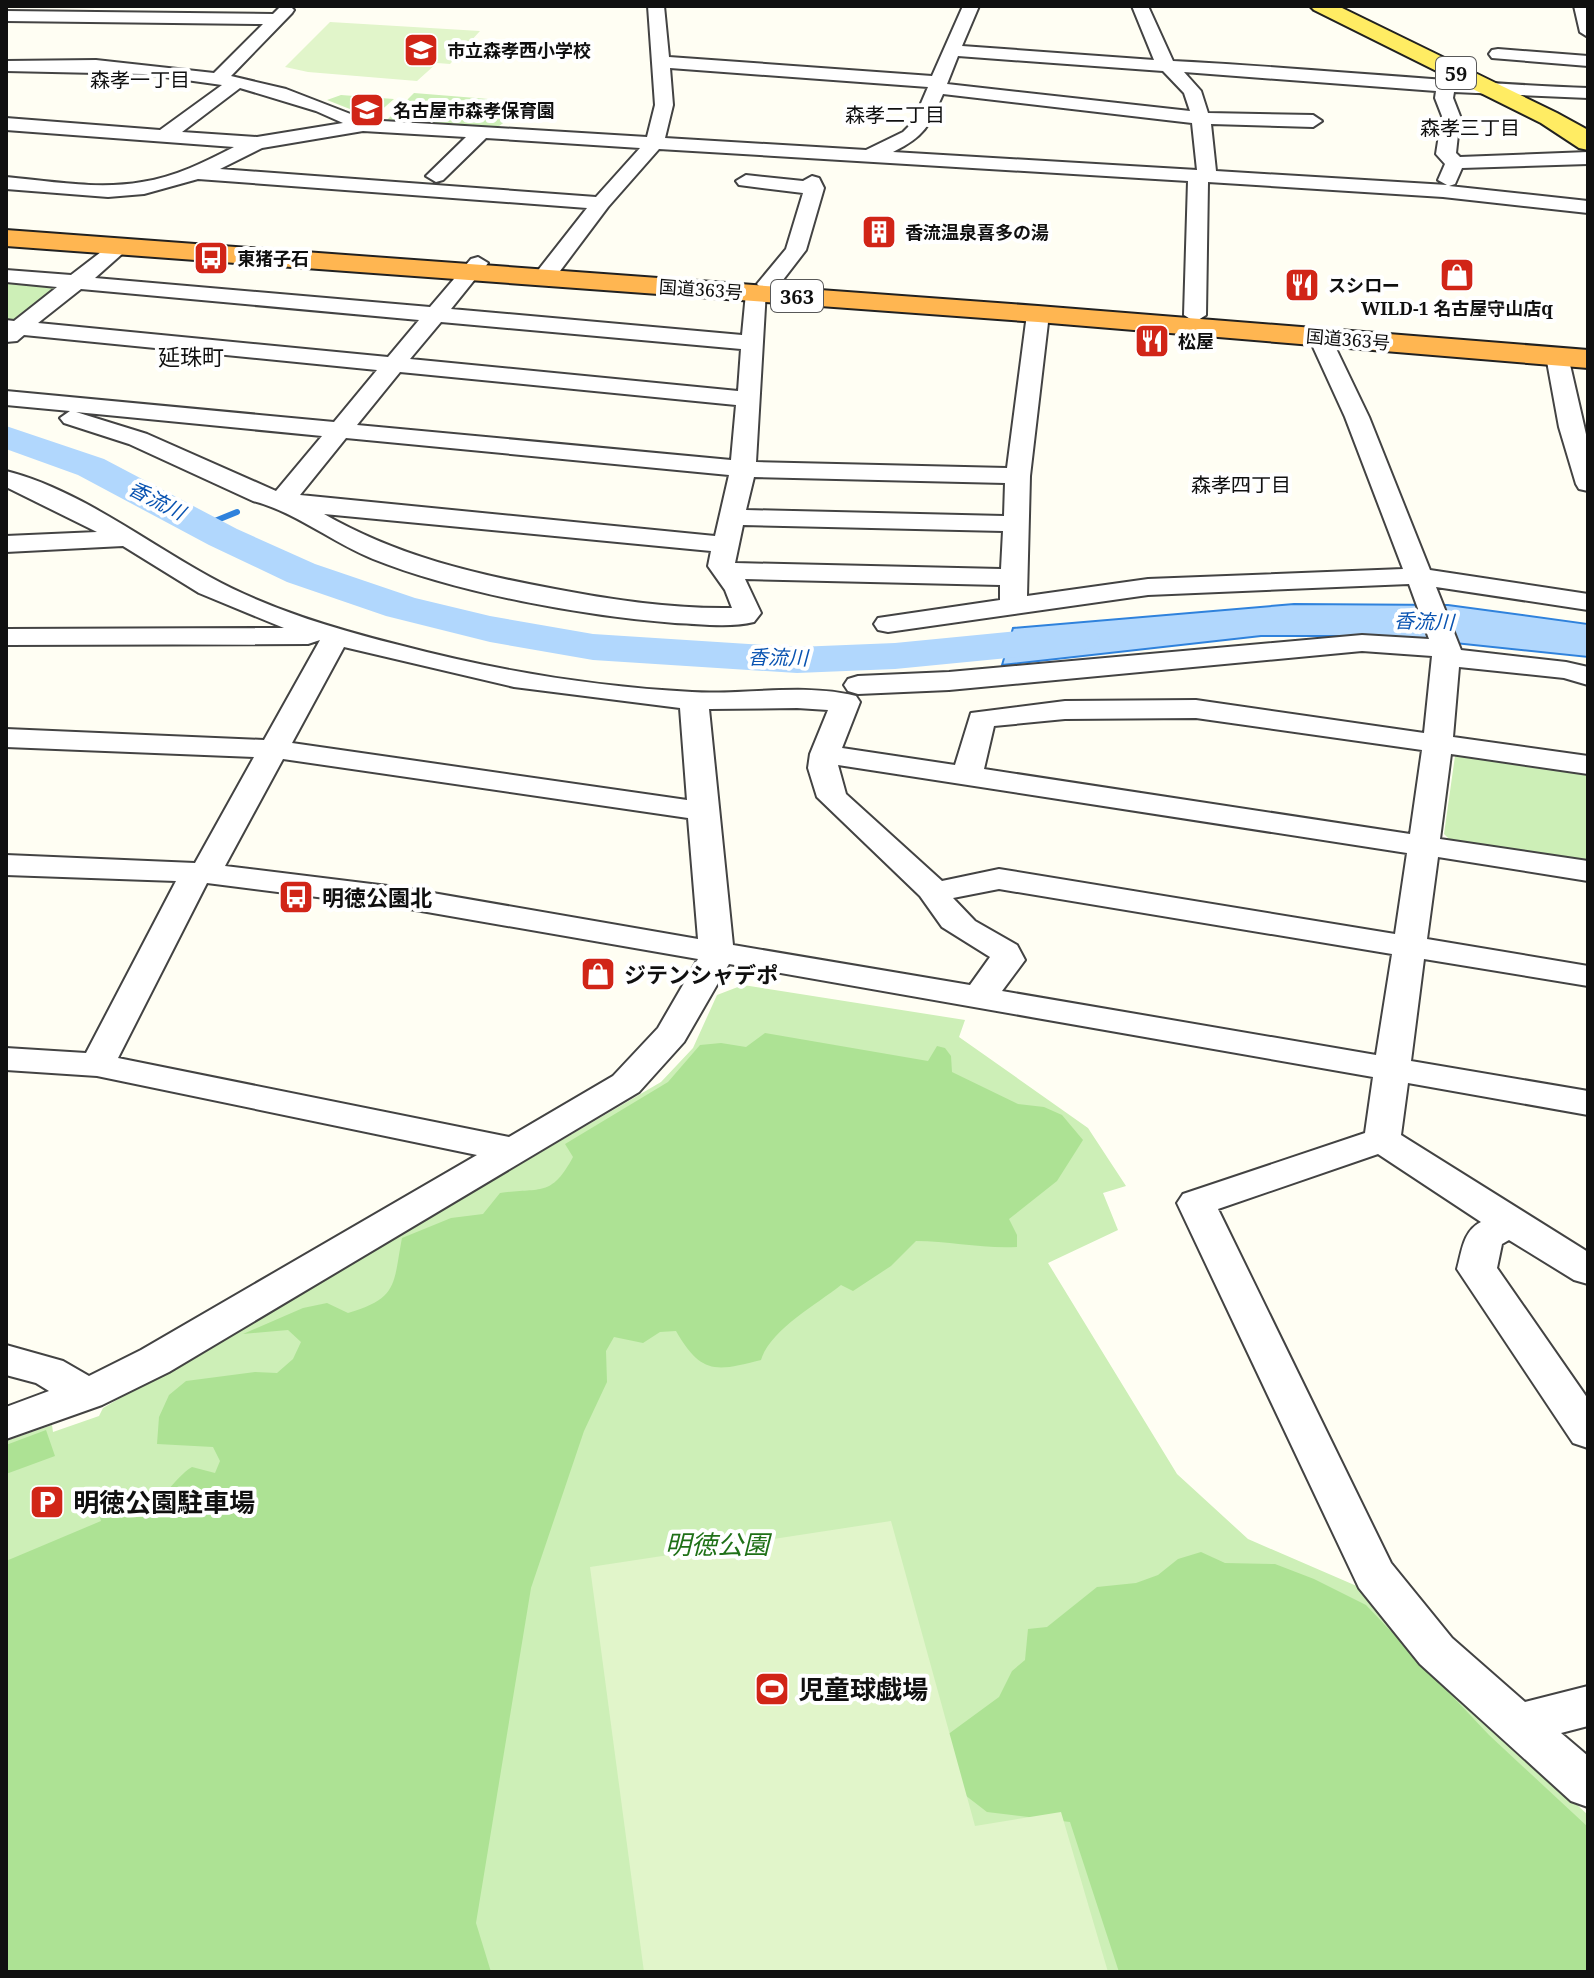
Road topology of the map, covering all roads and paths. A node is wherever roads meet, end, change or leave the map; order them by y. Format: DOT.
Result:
graph roads {
  1 [pos="290,6"];
  2 [pos="656,6"];
  3 [pos="971,6"];
  4 [pos="1140,6"];
  5 [pos="1321,6"];
  6 [pos="1582,6"];
  7 [pos="6,16"];
  8 [pos="277,19"];
  9 [pos="1588,32"];
  10 [pos="955,51"];
  11 [pos="1498,54"];
  12 [pos="1588,61"];
  13 [pos="661,62"];
  14 [pos="1394,63"];
  15 [pos="1167,65"];
  16 [pos="6,66"];
  17 [pos="1588,69"];
  18 [pos="227,81"];
  19 [pos="938,85"];
  20 [pos="1446,87"];
  21 [pos="1492,90"];
  22 [pos="1554,90"];
  23 [pos="1588,93"];
  24 [pos="1201,118"];
  25 [pos="1313,121"];
  26 [pos="6,124"];
  27 [pos="363,125"];
  28 [pos="481,133"];
  29 [pos="164,136"];
  30 [pos="257,143"];
  31 [pos="1588,143"];
  32 [pos="652,145"];
  33 [pos="867,157"];
  34 [pos="1588,158"];
  35 [pos="1455,163"];
  36 [pos="197,173"];
  37 [pos="436,176"];
  38 [pos="1202,176"];
  39 [pos="746,181"];
  40 [pos="6,183"];
  41 [pos="1443,191"];
  42 [pos="601,203"];
  43 [pos="1588,207"];
  44 [pos="6,228"];
  45 [pos="6,238"];
  46 [pos="121,246"];
  47 [pos="474,268"];
  48 [pos="546,273"];
  49 [pos="6,276"];
  50 [pos="76,282"];
  51 [pos="763,288"];
  52 [pos="1038,314"];
  53 [pos="436,315"];
  54 [pos="1195,315"];
  55 [pos="10,331"];
  56 [pos="1319,336"];
  57 [pos="753,343"];
  58 [pos="1588,349"];
  59 [pos="1557,356"];
  60 [pos="1588,359"];
  61 [pos="395,366"];
  62 [pos="6,398"];
  63 [pos="749,399"];
  64 [pos="340,431"];
  65 [pos="743,469"];
  66 [pos="1018,476"];
  67 [pos="6,478"];
  68 [pos="1588,484"];
  69 [pos="282,500"];
  70 [pos="732,517"];
  71 [pos="1017,524"];
  72 [pos="127,538"];
  73 [pos="6,544"];
  74 [pos="725,558"];
  75 [pos="1015,577"];
  76 [pos="1419,579"];
  77 [pos="1588,602"];
  78 [pos="1013,607"];
  79 [pos="888,624"];
  80 [pos="336,636"];
  81 [pos="6,637"];
  82 [pos="1446,650"];
  83 [pos="1588,676"];
  84 [pos="858,685"];
  85 [pos="694,701"];
  86 [pos="6,738"];
  87 [pos="1438,743"];
  88 [pos="274,749"];
  89 [pos="825,754"];
  90 [pos="1588,765"];
  91 [pos="967,776"];
  92 [pos="701,811"];
  93 [pos="1423,845"];
  94 [pos="6,865"];
  95 [pos="1588,871"];
  96 [pos="201,873"];
  97 [pos="935,892"];
  98 [pos="1411,945"];
  99 [pos="719,952"];
  100 [pos="1588,976"];
  101 [pos="982,998"];
  102 [pos="6,1059"];
  103 [pos="97,1065"];
  104 [pos="1391,1069"];
  105 [pos="1588,1103"];
  106 [pos="1382,1140"];
  107 [pos="514,1150"];
  108 [pos="1511,1224"];
  109 [pos="1588,1270"];
  110 [pos="6,1360"];
  111 [pos="87,1394"];
  112 [pos="6,1423"];
  113 [pos="1588,1432"];
  114 [pos="1588,1706"];
  115 [pos="1520,1723"];
  116 [pos="1588,1786"];
  1 -- 8 [label="street"];
  2 -- 13 [label="street"];
  3 -- 10 [label="street"];
  4 -- 15 [label="street"];
  5 -- 14 [label="main road, 59"];
  6 -- 9 [label="street"];
  7 -- 8 [label="street"];
  8 -- 18 [label="street"];
  10 -- 15 [label="street"];
  10 -- 19 [label="street"];
  11 -- 12 [label="street"];
  13 -- 19 [label="street"];
  13 -- 32 [label="street"];
  14 -- 15 [label="street"];
  14 -- 20 [label="street"];
  14 -- 21 [label="main road, 59"];
  15 -- 24 [label="street"];
  16 -- 18 [label="street"];
  17 -- 22 [label="street"];
  18 -- 27 [label="street"];
  18 -- 29 [label="street"];
  19 -- 24 [label="street"];
  19 -- 33 [label="street"];
  20 -- 21 [label="street"];
  20 -- 35 [label="street"];
  21 -- 22 [label="street"];
  21 -- 31 [label="main road, 59"];
  22 -- 23 [label="street"];
  24 -- 25 [label="street"];
  24 -- 38 [label="street"];
  26 -- 29 [label="street"];
  27 -- 28 [label="street"];
  27 -- 30 [label="street"];
  28 -- 32 [label="street"];
  28 -- 37 [label="street"];
  29 -- 30 [label="street"];
  30 -- 36 [label="street"];
  32 -- 33 [label="street"];
  32 -- 42 [label="street"];
  33 -- 38 [label="street"];
  34 -- 35 [label="street"];
  35 -- 41 [label="street"];
  36 -- 40 [label="street"];
  36 -- 42 [label="street"];
  38 -- 41 [label="street"];
  38 -- 54 [label="street"];
  39 -- 51 [label="street"];
  41 -- 43 [label="street"];
  42 -- 48 [label="street"];
  44 -- 47 [label="highway, 国道363号 / 363"];
  45 -- 46 [label="highway, 国道363号 / 363"];
  46 -- 47 [label="highway, 国道363号 / 363"];
  46 -- 50 [label="street"];
  47 -- 48 [label="highway, 国道363号 / 363"];
  47 -- 53 [label="street"];
  48 -- 51 [label="highway, 国道363号 / 363"];
  49 -- 50 [label="street"];
  50 -- 53 [label="street"];
  50 -- 55 [label="street"];
  51 -- 52 [label="highway, 国道363号 / 363"];
  51 -- 54 [label="highway, 国道363号 / 363"];
  51 -- 57 [label="street"];
  52 -- 56 [label="highway, 国道363号 / 363"];
  52 -- 66 [label="street"];
  53 -- 57 [label="street"];
  53 -- 61 [label="street"];
  54 -- 58 [label="highway, 国道363号 / 363"];
  55 -- 61 [label="street"];
  56 -- 59 [label="highway, 国道363号 / 363"];
  56 -- 76 [label="street"];
  57 -- 63 [label="street"];
  59 -- 60 [label="highway, 国道363号 / 363"];
  59 -- 68 [label="street"];
  61 -- 63 [label="street"];
  61 -- 64 [label="street"];
  62 -- 64 [label="street"];
  62 -- 69 [label="street"];
  63 -- 65 [label="street"];
  64 -- 65 [label="street"];
  64 -- 69 [label="street"];
  65 -- 66 [label="street"];
  65 -- 70 [label="street"];
  66 -- 71 [label="street"];
  67 -- 72 [label="street"];
  69 -- 74 [label="street"];
  69 -- 74 [label="street"];
  70 -- 71 [label="street"];
  70 -- 74 [label="street"];
  71 -- 75 [label="street"];
  72 -- 73 [label="street"];
  72 -- 80 [label="street"];
  74 -- 75 [label="street"];
  75 -- 78 [label="street"];
  76 -- 77 [label="street"];
  76 -- 78 [label="street"];
  76 -- 82 [label="street"];
  78 -- 79 [label="street"];
  80 -- 81 [label="street"];
  80 -- 85 [label="street"];
  80 -- 88 [label="street"];
  82 -- 83 [label="street"];
  82 -- 84 [label="street"];
  82 -- 87 [label="street"];
  85 -- 89 [label="street"];
  85 -- 92 [label="street"];
  86 -- 88 [label="street"];
  87 -- 90 [label="street"];
  87 -- 91 [label="street"];
  87 -- 93 [label="street"];
  88 -- 92 [label="street"];
  88 -- 96 [label="street"];
  89 -- 91 [label="street"];
  89 -- 97 [label="street"];
  91 -- 93 [label="street"];
  92 -- 99 [label="street"];
  93 -- 95 [label="street"];
  93 -- 98 [label="street"];
  94 -- 96 [label="street"];
  96 -- 99 [label="street"];
  96 -- 103 [label="street"];
  97 -- 98 [label="street"];
  97 -- 101 [label="street"];
  98 -- 100 [label="street"];
  98 -- 104 [label="street"];
  99 -- 101 [label="street"];
  99 -- 107 [label="street"];
  101 -- 104 [label="street"];
  102 -- 103 [label="street"];
  103 -- 107 [label="street"];
  104 -- 105 [label="street"];
  104 -- 106 [label="street"];
  106 -- 108 [label="street"];
  106 -- 115 [label="street"];
  107 -- 111 [label="street"];
  108 -- 109 [label="street"];
  108 -- 113 [label="street"];
  110 -- 111 [label="street"];
  111 -- 112 [label="street"];
  114 -- 115 [label="street"];
  115 -- 116 [label="street"];
}
